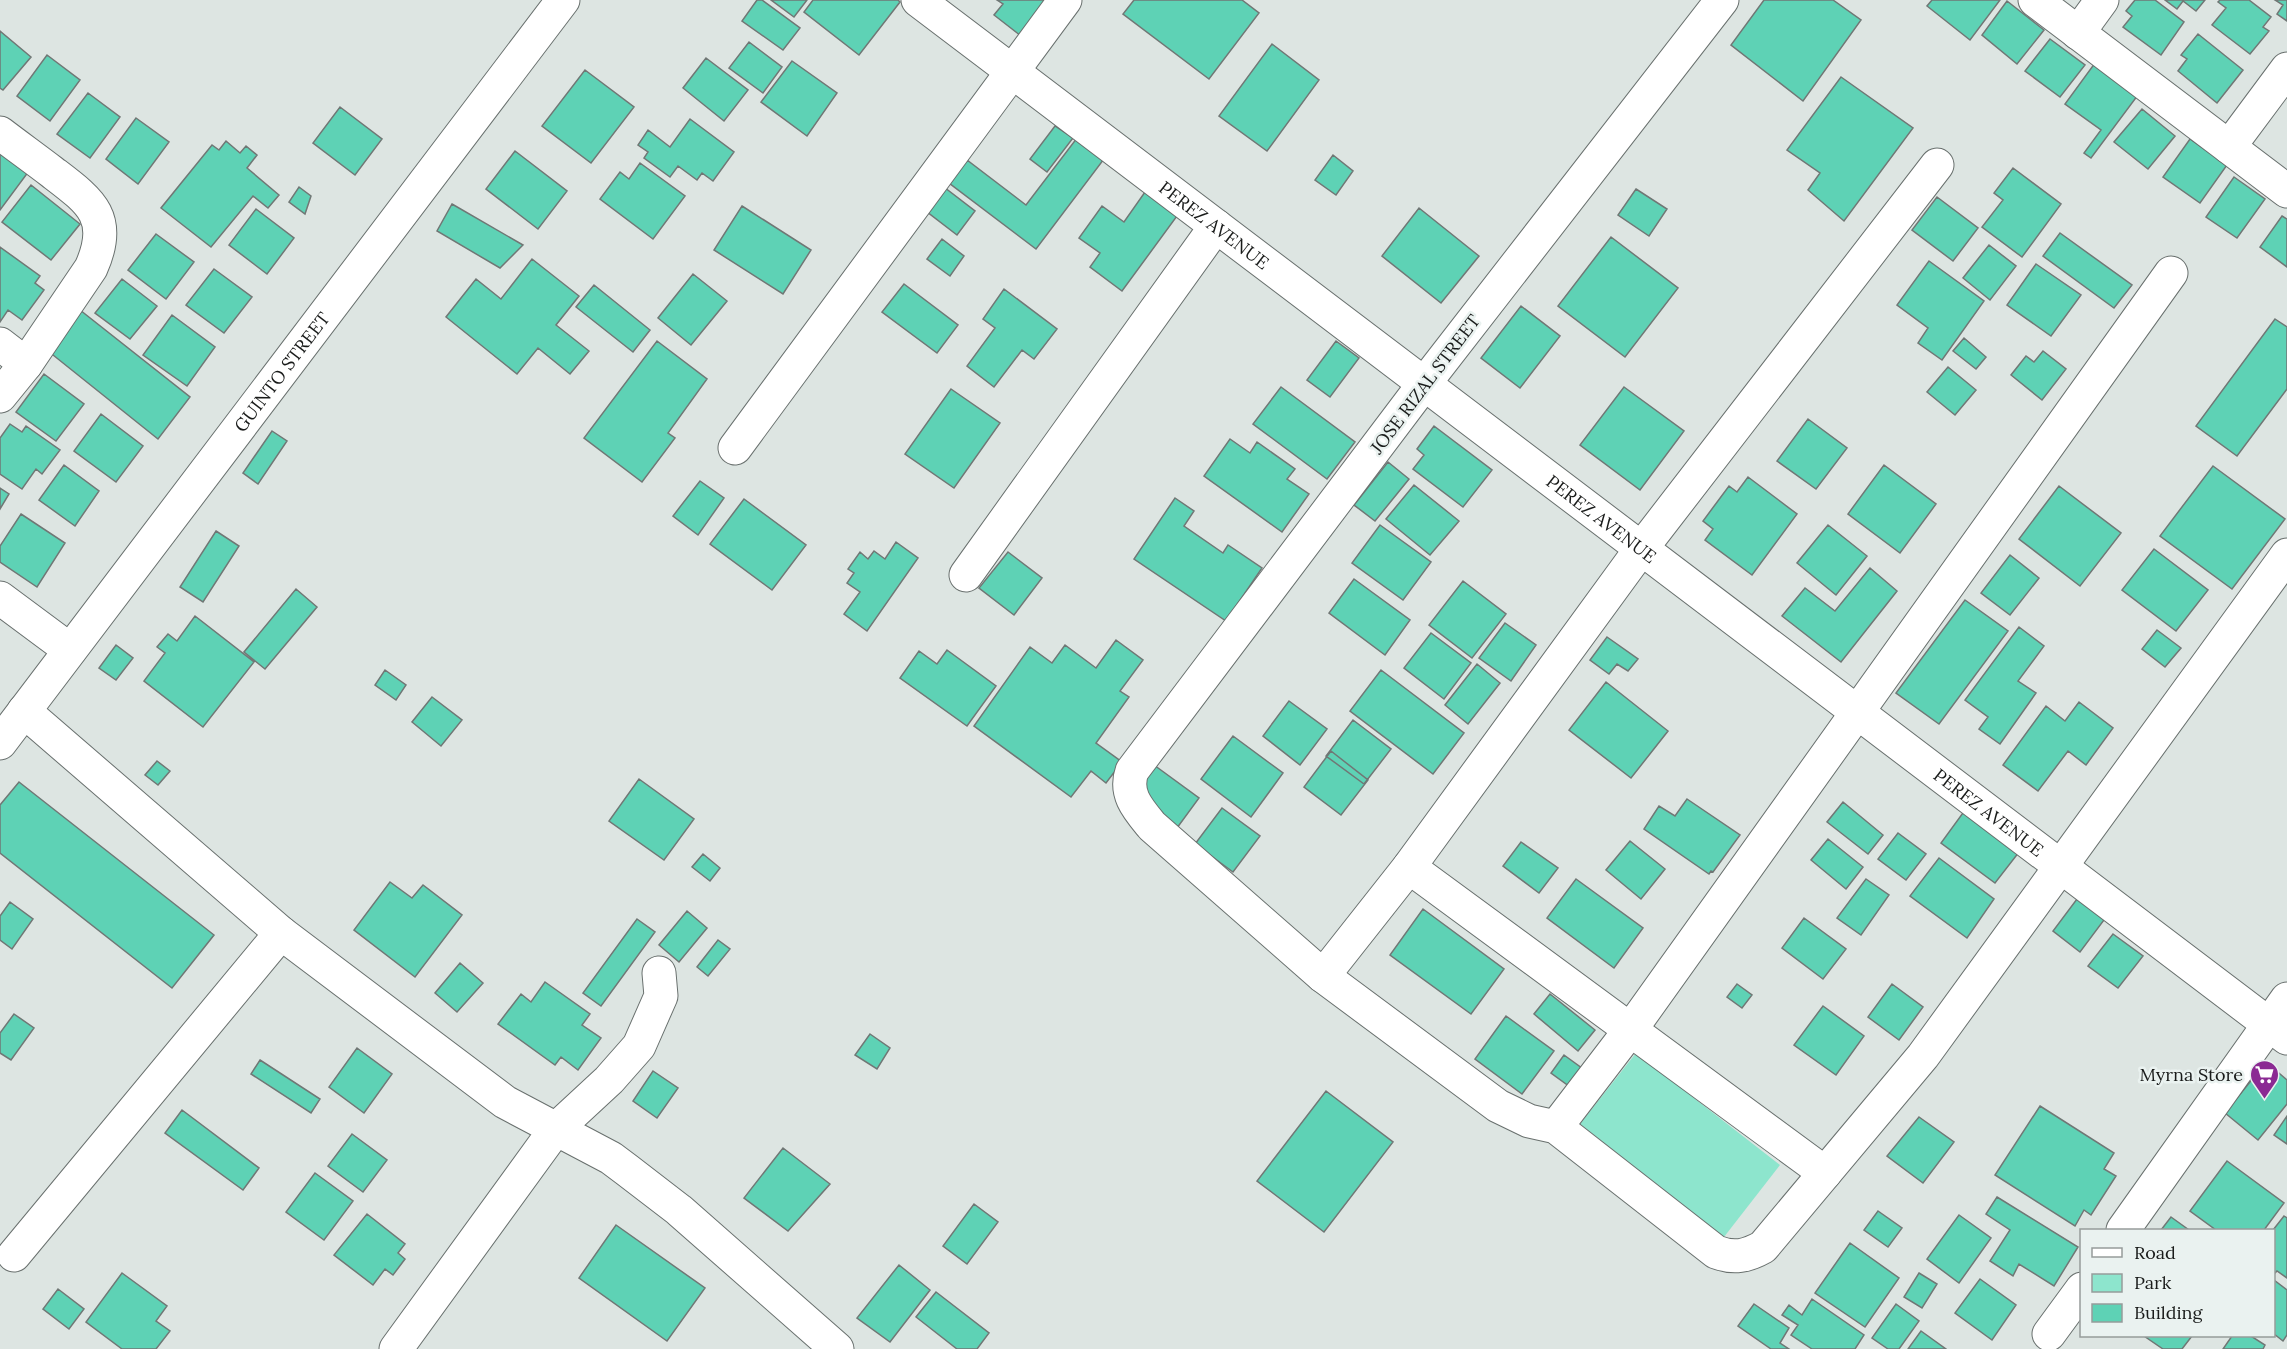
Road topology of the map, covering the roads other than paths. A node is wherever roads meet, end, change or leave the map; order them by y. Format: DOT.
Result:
graph roads {
  1 [pos="563,0"];
  2 [pos="918,0"];
  3 [pos="1065,0"];
  4 [pos="1722,0"];
  5 [pos="2035,0"];
  6 [pos="2102,0"];
  7 [pos="2078,33"];
  8 [pos="2287,69"];
  9 [pos="1011,71"];
  10 [pos="0,133"];
  11 [pos="2229,147"];
  12 [pos="1937,165"];
  13 [pos="2287,190"];
  14 [pos="1216,226"];
  15 [pos="2171,273"];
  16 [pos="0,344"];
  17 [pos="26,363"];
  18 [pos="1424,384"];
  19 [pos="0,396"];
  20 [pos="735,448"];
  21 [pos="1641,549"];
  22 [pos="2287,555"];
  23 [pos="966,575"];
  24 [pos="0,598"];
  25 [pos="70,650"];
  26 [pos="24,711"];
  27 [pos="1856,711"];
  28 [pos="0,743"];
  29 [pos="1409,867"];
  30 [pos="2061,867"];
  31 [pos="281,933"];
  32 [pos="659,973"];
  33 [pos="1323,976"];
  34 [pos="2281,1020"];
  35 [pos="1630,1029"];
  36 [pos="1556,1126"];
  37 [pos="555,1130"];
  38 [pos="1825,1173"];
  39 [pos="2124,1229"];
  40 [pos="14,1255"];
  41 [pos="2080,1292"];
  42 [pos="2049,1334"];
  43 [pos="817,1342"];
  44 [pos="396,1349"];
  1 -- 25 [label="street, GUINTO STREET"];
  2 -- 9 [label="street, PEREZ AVENUE"];
  3 -- 9 [label="street"];
  4 -- 18 [label="street, JOSE RIZAL STREET"];
  5 -- 7 [label="street"];
  6 -- 7 [label="street"];
  7 -- 11 [label="street"];
  8 -- 11 [label="street"];
  9 -- 14 [label="street, PEREZ AVENUE"];
  9 -- 20 [label="street"];
  10 -- 17 [label="street"];
  11 -- 13 [label="street"];
  12 -- 21 [label="street"];
  14 -- 18 [label="street, PEREZ AVENUE"];
  14 -- 23 [label="street"];
  15 -- 27 [label="street"];
  16 -- 17 [label="street"];
  17 -- 19 [label="street"];
  18 -- 21 [label="street, PEREZ AVENUE"];
  18 -- 33 [label="street, JOSE RIZAL STREET"];
  21 -- 27 [label="street, PEREZ AVENUE"];
  21 -- 29 [label="street"];
  22 -- 30 [label="street"];
  24 -- 25 [label="street"];
  25 -- 26 [label="street, GUINTO STREET"];
  26 -- 28 [label="street, GUINTO STREET"];
  26 -- 31 [label="street"];
  27 -- 30 [label="street, PEREZ AVENUE"];
  27 -- 35 [label="street"];
  29 -- 33 [label="street"];
  29 -- 35 [label="street"];
  30 -- 34 [label="street, PEREZ AVENUE"];
  30 -- 38 [label="street"];
  31 -- 37 [label="street"];
  31 -- 40 [label="street"];
  32 -- 37 [label="street"];
  33 -- 36 [label="street"];
  34 -- 39 [label="street"];
  35 -- 36 [label="street"];
  35 -- 38 [label="street"];
  36 -- 38 [label="street"];
  37 -- 43 [label="street"];
  37 -- 44 [label="street"];
  41 -- 42 [label="street"];
}
